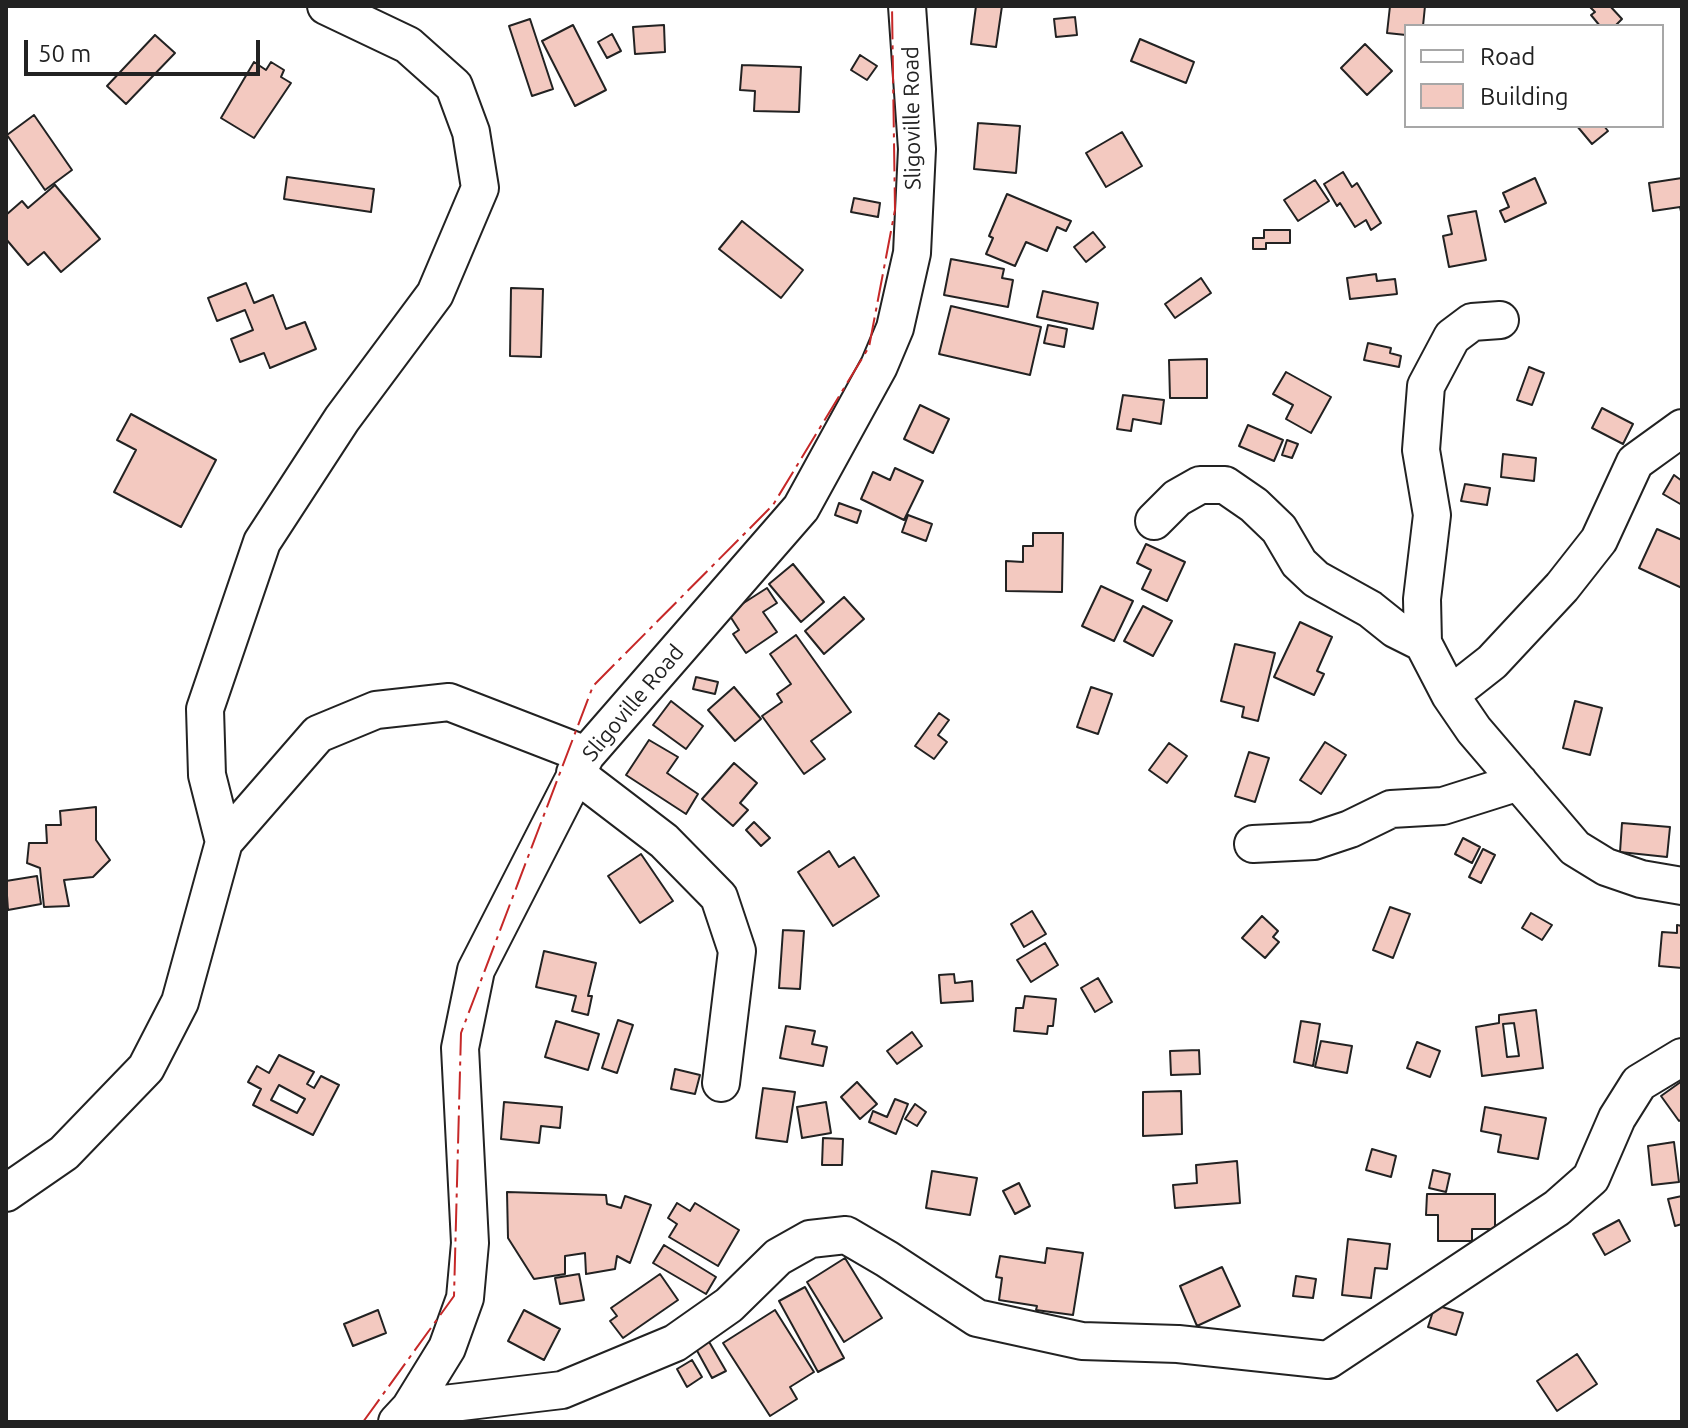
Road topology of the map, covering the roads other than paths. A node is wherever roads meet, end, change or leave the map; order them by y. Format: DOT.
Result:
graph roads {
  1 [pos="326,6"];
  2 [pos="907,6"];
  3 [pos="1500,320"];
  4 [pos="1682,428"];
  5 [pos="1154,521"];
  6 [pos="1423,643"];
  7 [pos="1450,695"];
  8 [pos="581,764"];
  9 [pos="1519,782"];
  10 [pos="224,842"];
  11 [pos="1253,844"];
  12 [pos="1682,886"];
  13 [pos="1682,1057"];
  14 [pos="721,1083"];
  15 [pos="6,1193"];
  16 [pos="403,1415"];
  1 -- 10 [label="street"];
  2 -- 8 [label="street, Sligoville Road"];
  3 -- 6 [label="street"];
  4 -- 7 [label="street"];
  5 -- 6 [label="street"];
  6 -- 7 [label="street"];
  7 -- 9 [label="street"];
  8 -- 10 [label="street"];
  8 -- 14 [label="street"];
  8 -- 16 [label="street, Sligoville Road"];
  9 -- 11 [label="street"];
  9 -- 12 [label="street"];
  10 -- 15 [label="street"];
  13 -- 16 [label="street"];
}
